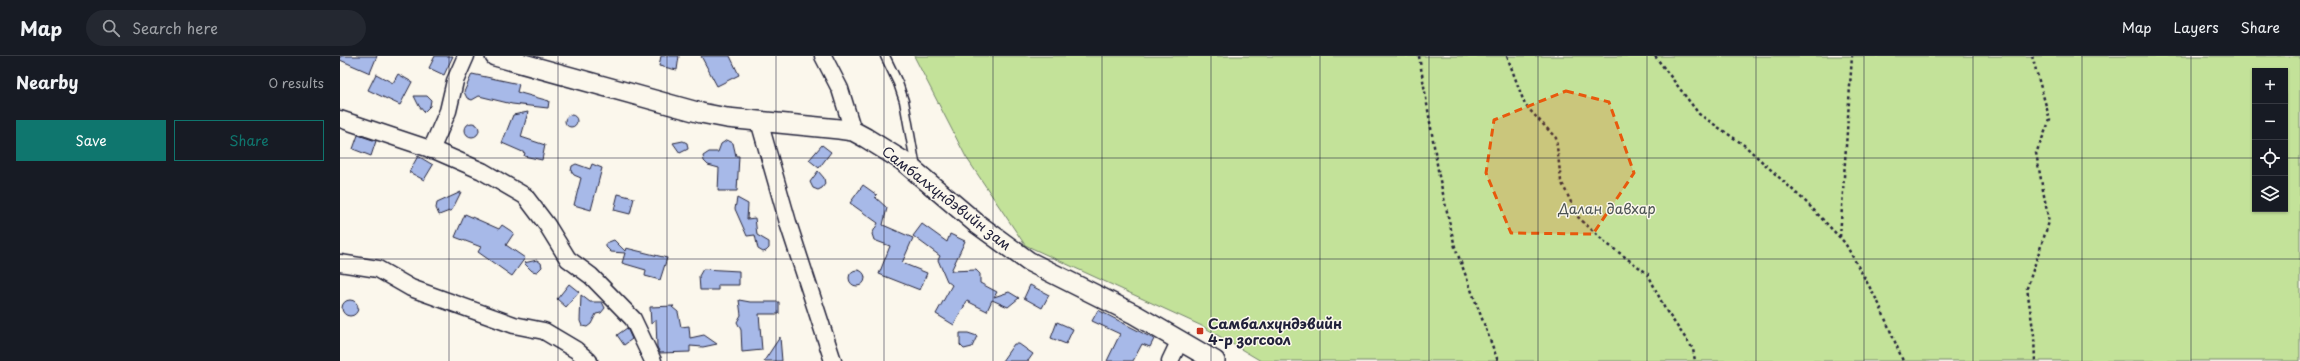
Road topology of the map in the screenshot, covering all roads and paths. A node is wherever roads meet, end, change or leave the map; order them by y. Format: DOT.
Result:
graph roads {
  1 [pos="466,56"];
  2 [pos="495,56"];
  3 [pos="823,56"];
  4 [pos="885,56"];
  5 [pos="1419,56"];
  6 [pos="1507,56"];
  7 [pos="1655,56"];
  8 [pos="1852,56"];
  9 [pos="2032,56"];
  10 [pos="340,119"];
  11 [pos="759,121"];
  12 [pos="853,132"];
  13 [pos="431,150"];
  14 [pos="917,172"];
  15 [pos="1840,237"];
  16 [pos="340,263"];
  17 [pos="1180,340"];
  18 [pos="589,361"];
  19 [pos="653,361"];
  20 [pos="832,361"];
  21 [pos="1170,361"];
  22 [pos="1215,361"];
  23 [pos="1498,361"];
  24 [pos="1695,361"];
  25 [pos="1903,361"];
  26 [pos="2035,361"];
  1 -- 13 [label="street"];
  2 -- 11 [label="street, Самбалхүндэвийн зам"];
  3 -- 12 [label="street"];
  4 -- 14 [label="lane"];
  5 -- 23 [label="path"];
  6 -- 24 [label="path"];
  7 -- 15 [label="path"];
  8 -- 15 [label="path"];
  9 -- 26 [label="path"];
  10 -- 13 [label="street"];
  11 -- 12 [label="street, Самбалхүндэвийн зам"];
  11 -- 20 [label="street"];
  12 -- 14 [label="street, Самбалхүндэвийн зам"];
  13 -- 19 [label="street"];
  14 -- 17 [label="street, Самбалхүндэвийн зам"];
  15 -- 25 [label="path"];
  16 -- 18 [label="street"];
  17 -- 21 [label="street"];
  17 -- 22 [label="street, Самбалхүндэвийн зам"];
}
